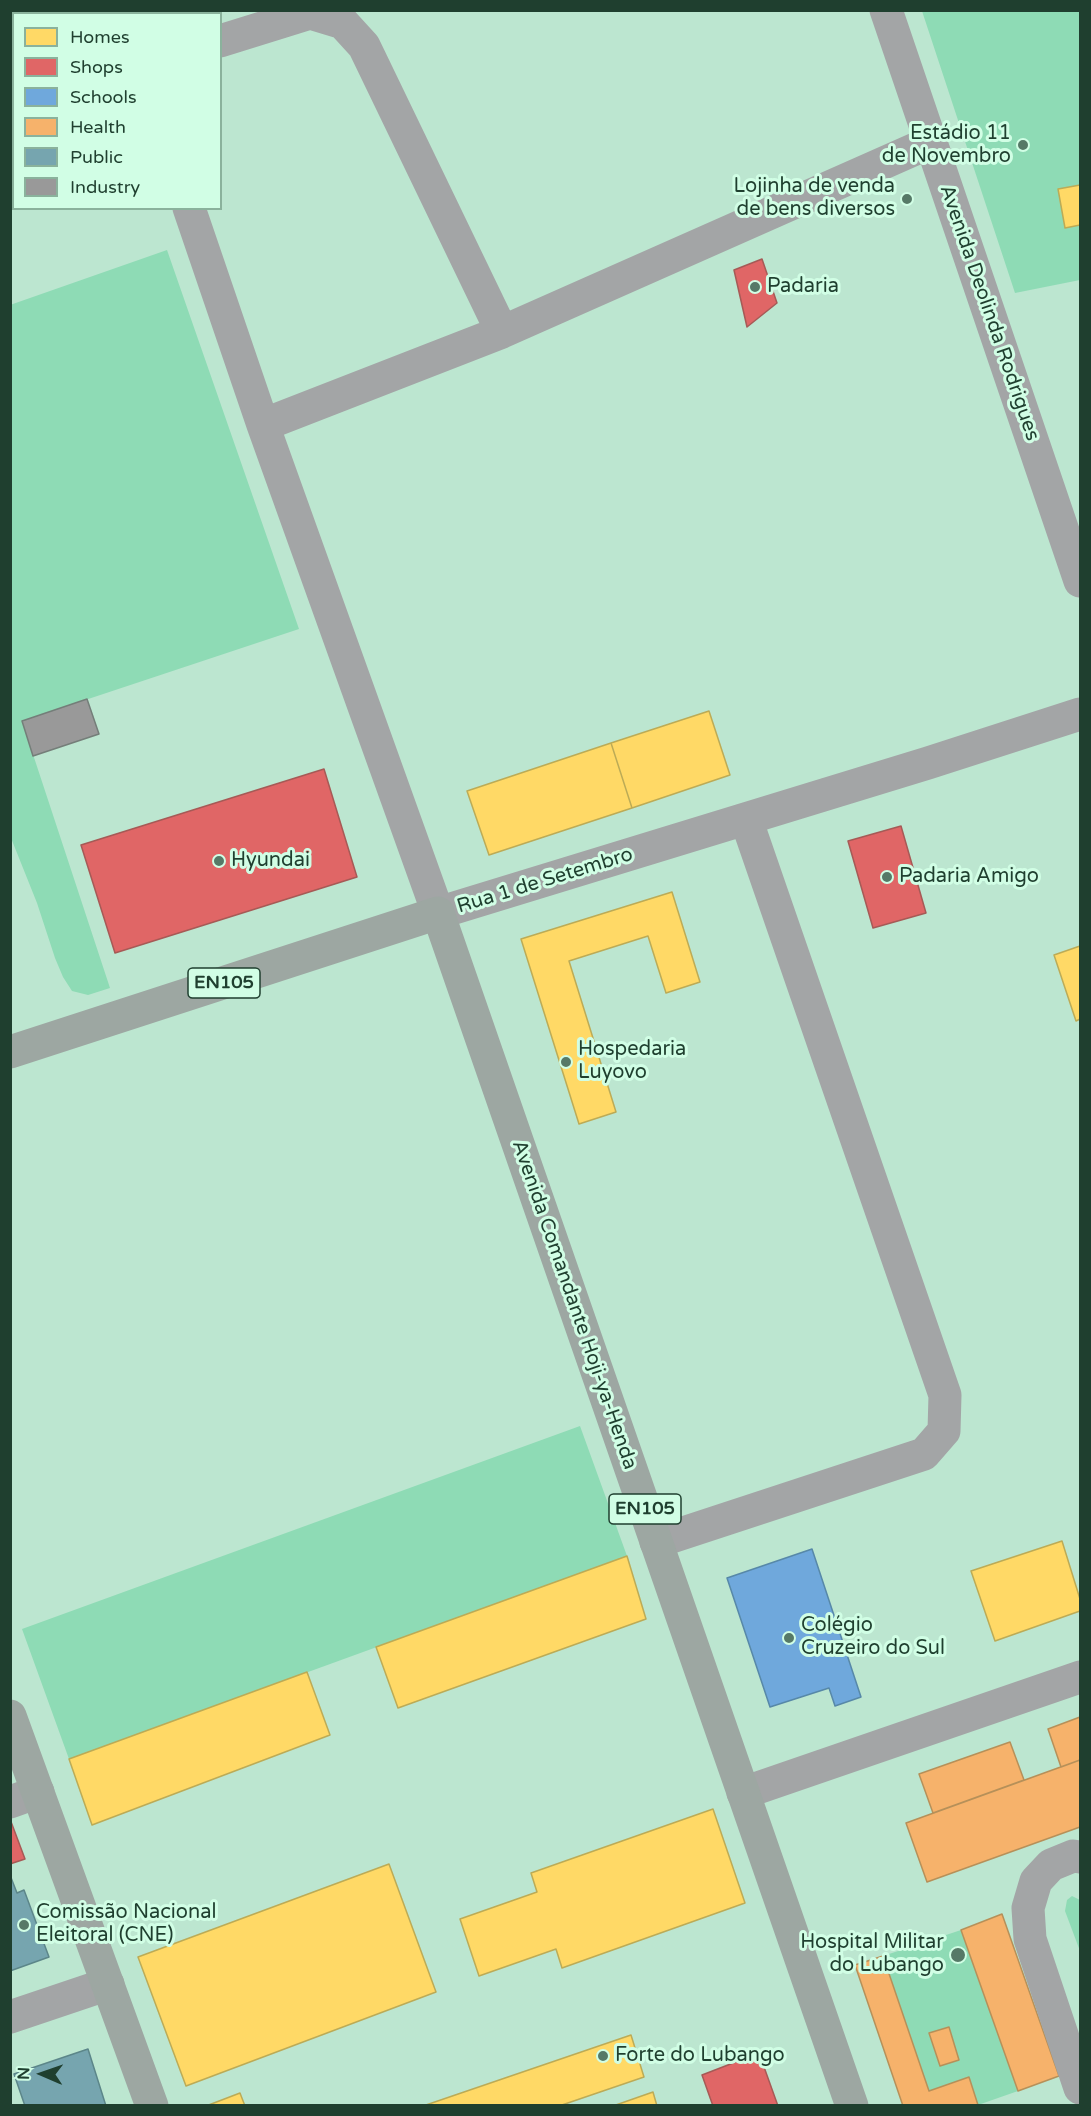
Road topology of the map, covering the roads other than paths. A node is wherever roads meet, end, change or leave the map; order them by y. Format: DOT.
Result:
graph roads {
  1 [pos="886,10"];
  2 [pos="222,40"];
  3 [pos="931,142"];
  4 [pos="190,210"];
  5 [pos="502,332"];
  6 [pos="263,425"];
  7 [pos="1080,581"];
  8 [pos="1080,714"];
  9 [pos="746,819"];
  10 [pos="438,913"];
  11 [pos="10,1052"];
  12 [pos="656,1542"];
  13 [pos="1080,1677"];
  14 [pos="13,1734"];
  15 [pos="743,1793"];
  16 [pos="24,1797"];
  17 [pos="1080,1857"];
  18 [pos="108,1984"];
  19 [pos="10,2017"];
  20 [pos="1080,2088"];
  21 [pos="152,2106"];
  22 [pos="852,2106"];
  1 -- 3 [label="street, Avenida Deolinda Rodrigues"];
  2 -- 5 [label="street"];
  3 -- 5 [label="street"];
  3 -- 7 [label="street, Avenida Deolinda Rodrigues"];
  4 -- 6 [label="street"];
  5 -- 6 [label="street"];
  6 -- 10 [label="street"];
  8 -- 9 [label="street, Rua 1 de Setembro"];
  9 -- 10 [label="street, Rua 1 de Setembro"];
  9 -- 12 [label="street"];
  10 -- 11 [label="main road, Rua 1 de Setembro / EN105"];
  10 -- 12 [label="main road, Avenida Comandante Hoji-ya-Henda / EN105"];
  12 -- 15 [label="main road, Avenida Comandante Hoji-ya-Henda / EN105"];
  13 -- 15 [label="street"];
  14 -- 16 [label="main road"];
  15 -- 22 [label="main road, Avenida Comandante Hoji-ya-Henda / EN105"];
  16 -- 18 [label="main road"];
  17 -- 20 [label="street"];
  18 -- 19 [label="street"];
  18 -- 21 [label="main road"];
}
